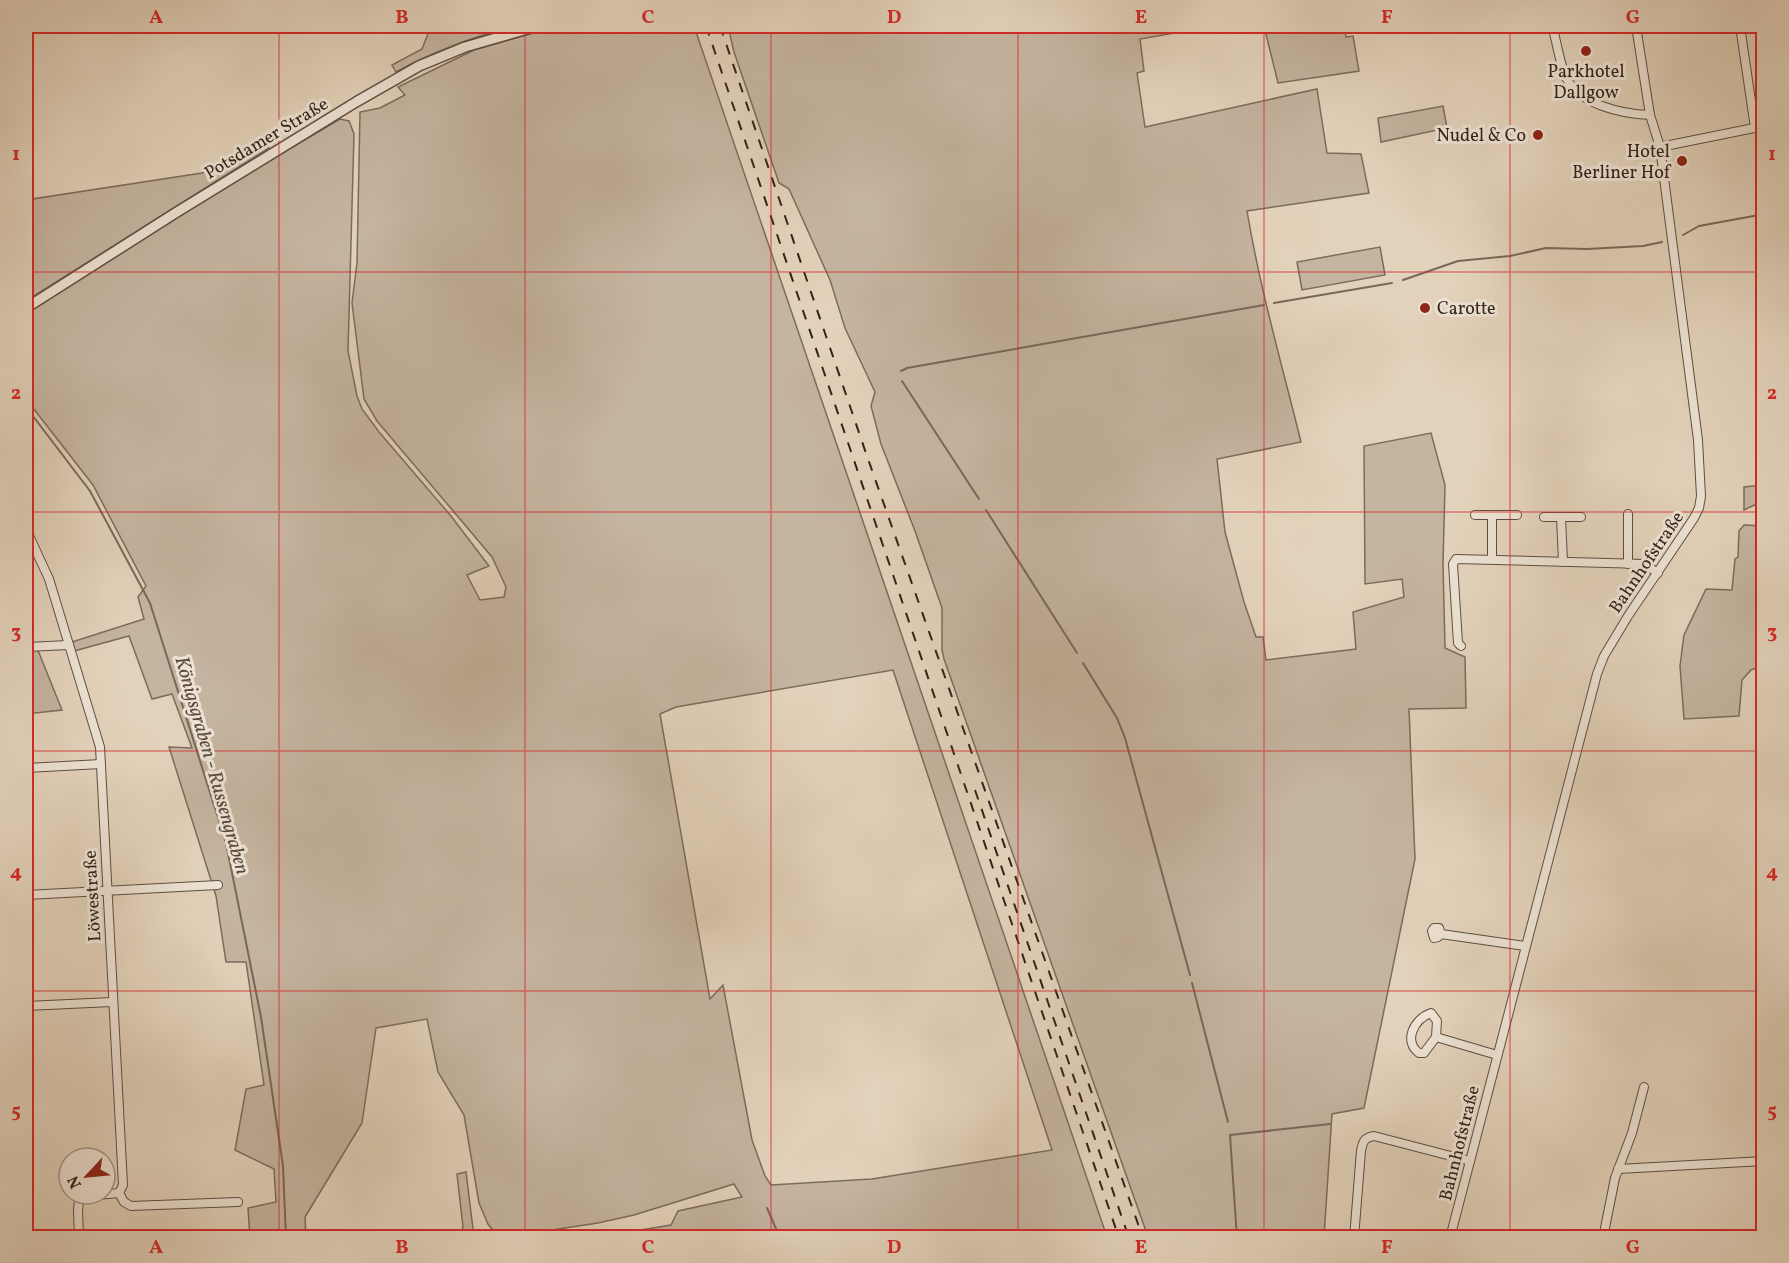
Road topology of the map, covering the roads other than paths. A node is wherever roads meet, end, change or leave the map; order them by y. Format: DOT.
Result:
graph roads {
  1 [pos="538,26"];
  2 [pos="1552,26"];
  3 [pos="1636,26"];
  4 [pos="1740,26"];
  5 [pos="1650,115"];
  6 [pos="1760,127"];
  7 [pos="1660,147"];
  8 [pos="26,308"];
  9 [pos="1628,514"];
  10 [pos="1474,515"];
  11 [pos="1517,515"];
  12 [pos="1492,516"];
  13 [pos="1544,517"];
  14 [pos="1581,517"];
  15 [pos="1561,518"];
  16 [pos="26,529"];
  17 [pos="1492,559"];
  18 [pos="1563,562"];
  19 [pos="1628,564"];
  20 [pos="1658,573"];
  21 [pos="69,645"];
  22 [pos="1461,646"];
  23 [pos="26,647"];
  24 [pos="101,764"];
  25 [pos="26,768"];
  26 [pos="218,885"];
  27 [pos="108,891"];
  28 [pos="26,895"];
  29 [pos="1441,934"];
  30 [pos="1525,946"];
  31 [pos="112,1002"];
  32 [pos="26,1006"];
  33 [pos="1436,1037"];
  34 [pos="1497,1055"];
  35 [pos="1644,1087"];
  36 [pos="1470,1161"];
  37 [pos="1764,1161"];
  38 [pos="1618,1169"];
  39 [pos="119,1193"];
  40 [pos="238,1202"];
  41 [pos="79,1238"];
  42 [pos="1354,1238"];
  43 [pos="1450,1238"];
  44 [pos="1603,1238"];
  1 -- 8 [label="street, Potsdamer Straße"];
  2 -- 5 [label="street"];
  3 -- 5 [label="street, Bahnhofstraße"];
  4 -- 6 [label="street"];
  5 -- 7 [label="street, Bahnhofstraße"];
  6 -- 7 [label="street"];
  7 -- 20 [label="street, Bahnhofstraße"];
  9 -- 19 [label="street"];
  10 -- 12 [label="street"];
  11 -- 12 [label="street"];
  12 -- 17 [label="street"];
  13 -- 15 [label="street"];
  14 -- 15 [label="street"];
  15 -- 18 [label="street"];
  16 -- 21 [label="street, Löwestraße"];
  17 -- 18 [label="street"];
  17 -- 22 [label="street"];
  18 -- 19 [label="street"];
  19 -- 20 [label="street"];
  20 -- 30 [label="street, Bahnhofstraße"];
  21 -- 23 [label="street"];
  21 -- 24 [label="street, Löwestraße"];
  24 -- 25 [label="street"];
  24 -- 27 [label="street, Löwestraße"];
  26 -- 27 [label="street"];
  27 -- 28 [label="street"];
  27 -- 31 [label="street, Löwestraße"];
  29 -- 30 [label="street"];
  30 -- 34 [label="street, Bahnhofstraße"];
  31 -- 32 [label="street"];
  31 -- 39 [label="street, Löwestraße"];
  33 -- 33 [label="street"];
  33 -- 34 [label="street"];
  34 -- 36 [label="street, Bahnhofstraße"];
  35 -- 38 [label="street"];
  36 -- 42 [label="street"];
  36 -- 43 [label="street, Bahnhofstraße"];
  37 -- 38 [label="street"];
  38 -- 44 [label="street"];
  39 -- 40 [label="street"];
  39 -- 41 [label="street"];
}
